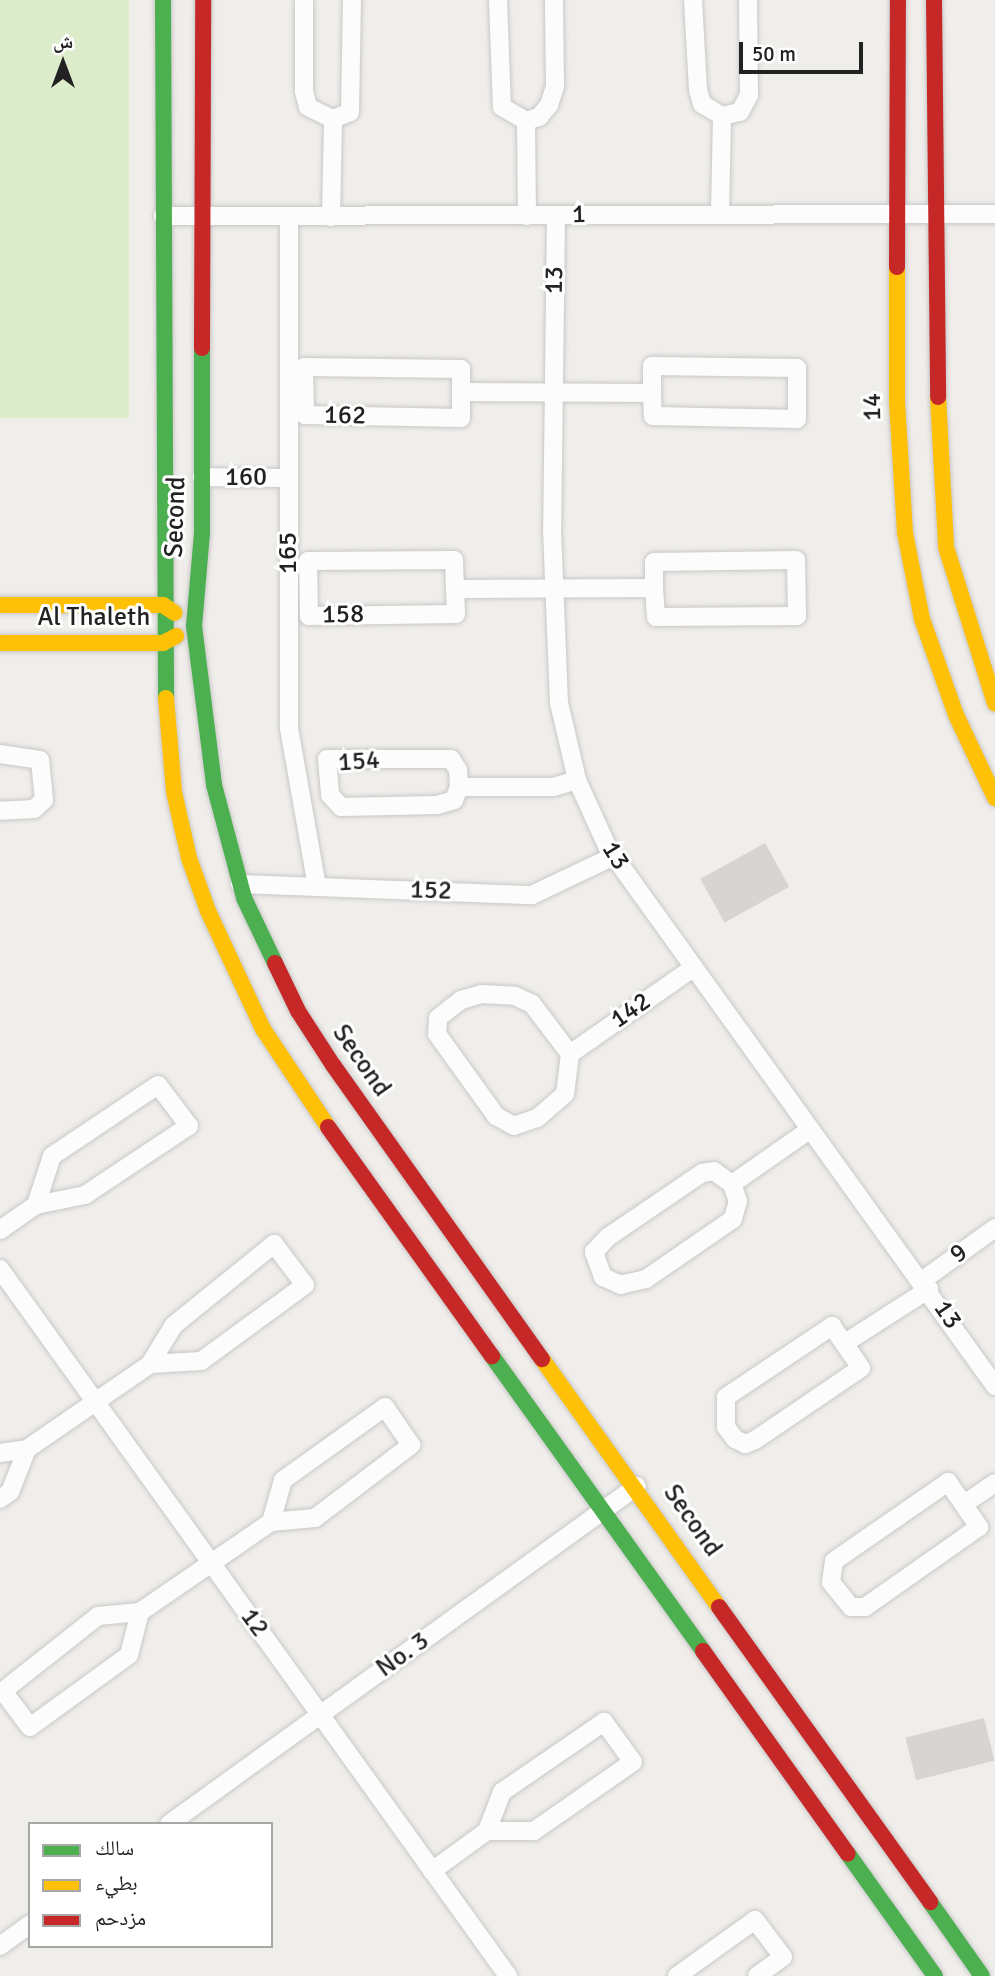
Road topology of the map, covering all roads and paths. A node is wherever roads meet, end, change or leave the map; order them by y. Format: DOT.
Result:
graph roads {
  1 [pos="163,0"];
  2 [pos="204,0"];
  3 [pos="304,0"];
  4 [pos="352,0"];
  5 [pos="498,0"];
  6 [pos="554,0"];
  7 [pos="694,0"];
  8 [pos="748,0"];
  9 [pos="898,0"];
  10 [pos="933,0"];
  11 [pos="722,116"];
  12 [pos="333,119"];
  13 [pos="526,121"];
  14 [pos="720,213"];
  15 [pos="898,214"];
  16 [pos="935,214"];
  17 [pos="995,214"];
  18 [pos="163,216"];
  19 [pos="203,216"];
  20 [pos="289,216"];
  21 [pos="527,216"];
  22 [pos="556,216"];
  23 [pos="331,217"];
  24 [pos="461,392"];
  25 [pos="554,393"];
  26 [pos="652,393"];
  27 [pos="202,477"];
  28 [pos="289,478"];
  29 [pos="654,588"];
  30 [pos="455,589"];
  31 [pos="555,589"];
  32 [pos="0,605"];
  33 [pos="163,605"];
  34 [pos="194,626"];
  35 [pos="0,643"];
  36 [pos="163,643"];
  37 [pos="995,703"];
  38 [pos="0,754"];
  39 [pos="577,780"];
  40 [pos="459,787"];
  41 [pos="995,798"];
  42 [pos="0,811"];
  43 [pos="614,856"];
  44 [pos="240,884"];
  45 [pos="317,887"];
  46 [pos="693,968"];
  47 [pos="570,1054"];
  48 [pos="809,1130"];
  49 [pos="732,1184"];
  50 [pos="36,1205"];
  51 [pos="995,1228"];
  52 [pos="0,1230"];
  53 [pos="0,1269"];
  54 [pos="926,1284"];
  55 [pos="845,1343"];
  56 [pos="150,1364"];
  57 [pos="995,1386"];
  58 [pos="96,1403"];
  59 [pos="27,1449"];
  60 [pos="0,1453"];
  61 [pos="995,1483"];
  62 [pos="637,1486"];
  63 [pos="0,1499"];
  64 [pos="964,1504"];
  65 [pos="604,1510"];
  66 [pos="271,1522"];
  67 [pos="211,1564"];
  68 [pos="140,1612"];
  69 [pos="320,1715"];
  70 [pos="172,1822"];
  71 [pos="487,1831"];
  72 [pos="432,1871"];
  73 [pos="28,1925"];
  74 [pos="0,1946"];
  75 [pos="508,1976"];
  76 [pos="677,1976"];
  77 [pos="757,1976"];
  78 [pos="935,1976"];
  79 [pos="982,1976"];
  1 -- 18 [label="street, Second"];
  2 -- 19 [label="street, Second"];
  3 -- 12 [label="street"];
  4 -- 12 [label="street"];
  5 -- 13 [label="street"];
  6 -- 13 [label="street"];
  7 -- 11 [label="street"];
  8 -- 11 [label="street"];
  9 -- 15 [label="street, 14"];
  10 -- 16 [label="street"];
  11 -- 14 [label="street"];
  12 -- 23 [label="street"];
  13 -- 21 [label="street"];
  14 -- 15 [label="street, 1"];
  14 -- 22 [label="street, 1"];
  15 -- 16 [label="street, 1"];
  15 -- 41 [label="street, 14"];
  16 -- 17 [label="street, 1"];
  16 -- 37 [label="street"];
  18 -- 19 [label="street, 1"];
  18 -- 33 [label="street, Second"];
  19 -- 20 [label="street, 1"];
  19 -- 27 [label="street, Second"];
  20 -- 23 [label="street, 1"];
  20 -- 28 [label="street, 165"];
  21 -- 22 [label="street, 1"];
  21 -- 23 [label="street, 1"];
  22 -- 25 [label="street, 13"];
  24 -- 24 [label="street, 162"];
  24 -- 25 [label="street"];
  25 -- 26 [label="street"];
  25 -- 31 [label="street, 13"];
  26 -- 26 [label="street"];
  27 -- 28 [label="street, 160"];
  27 -- 34 [label="street, Second"];
  28 -- 45 [label="street, 165"];
  29 -- 29 [label="street"];
  29 -- 31 [label="street"];
  30 -- 30 [label="street, 158"];
  30 -- 31 [label="street"];
  31 -- 39 [label="street, 13"];
  32 -- 33 [label="street, Al Thaleth"];
  33 -- 34 [label="street, Al Thaleth"];
  33 -- 36 [label="street, Second"];
  34 -- 36 [label="street, Al Thaleth"];
  34 -- 44 [label="street, Second"];
  35 -- 36 [label="street, Al Thaleth"];
  36 -- 65 [label="street, Second"];
  38 -- 42 [label="street"];
  39 -- 40 [label="street"];
  39 -- 43 [label="street, 13"];
  40 -- 40 [label="street, 154"];
  43 -- 45 [label="street, 152"];
  43 -- 46 [label="street, 13"];
  44 -- 45 [label="street, 152"];
  44 -- 62 [label="street, Second"];
  46 -- 47 [label="street, 142"];
  46 -- 48 [label="street, 13"];
  47 -- 47 [label="street"];
  48 -- 49 [label="street"];
  48 -- 54 [label="street, 13"];
  49 -- 49 [label="street"];
  50 -- 50 [label="street"];
  50 -- 52 [label="street"];
  51 -- 54 [label="street, 9"];
  53 -- 58 [label="street, 12"];
  54 -- 55 [label="street, 9"];
  54 -- 57 [label="street, 13"];
  55 -- 55 [label="street"];
  56 -- 56 [label="street"];
  56 -- 58 [label="street"];
  58 -- 59 [label="street"];
  58 -- 67 [label="street, 12"];
  59 -- 60 [label="street"];
  59 -- 63 [label="street"];
  61 -- 64 [label="street"];
  62 -- 65 [label="street, No. 3"];
  62 -- 79 [label="street, Second"];
  64 -- 64 [label="street"];
  65 -- 69 [label="street, No. 3"];
  65 -- 78 [label="street, Second"];
  66 -- 66 [label="street"];
  66 -- 67 [label="street"];
  67 -- 68 [label="street"];
  67 -- 69 [label="street, 12"];
  68 -- 68 [label="street"];
  69 -- 70 [label="street, No. 3"];
  69 -- 72 [label="street, 12"];
  71 -- 71 [label="street"];
  71 -- 72 [label="street"];
  72 -- 75 [label="street, 12"];
  73 -- 74 [label="street"];
  76 -- 77 [label="street"];
}
